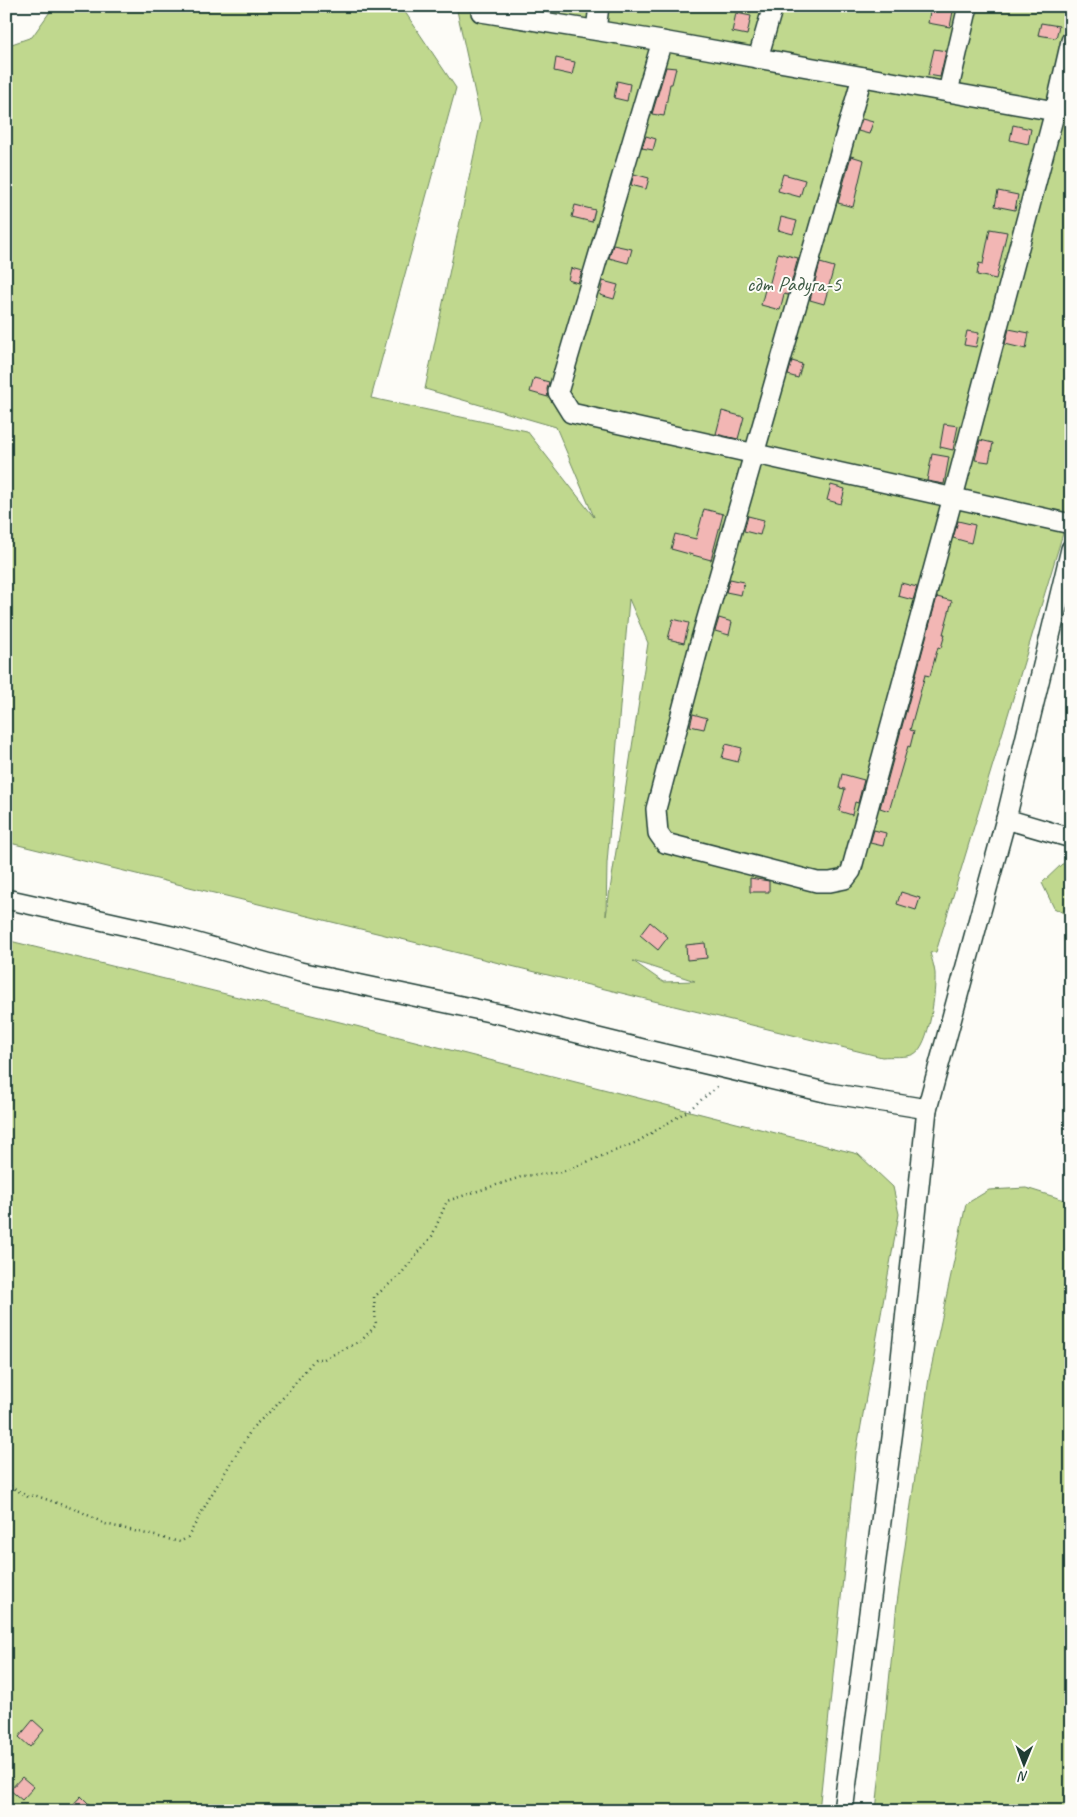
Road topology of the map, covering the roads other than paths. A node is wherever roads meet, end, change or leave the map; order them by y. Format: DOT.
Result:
graph roads {
  1 [pos="599,6"];
  2 [pos="773,6"];
  3 [pos="968,6"];
  4 [pos="481,12"];
  5 [pos="596,30"];
  6 [pos="662,41"];
  7 [pos="1071,41"];
  8 [pos="758,58"];
  9 [pos="862,76"];
  10 [pos="948,92"];
  11 [pos="1055,111"];
  12 [pos="754,454"];
  13 [pos="952,497"];
  14 [pos="1071,524"];
  15 [pos="1071,549"];
  16 [pos="1006,819"];
  17 [pos="1071,838"];
  18 [pos="6,899"];
  19 [pos="927,1108"];
  20 [pos="843,1811"];
  1 -- 5 [label="street"];
  2 -- 8 [label="street"];
  3 -- 10 [label="street"];
  4 -- 5 [label="street"];
  5 -- 6 [label="street"];
  6 -- 8 [label="street"];
  6 -- 12 [label="street"];
  7 -- 11 [label="street"];
  8 -- 9 [label="street"];
  9 -- 10 [label="street"];
  9 -- 12 [label="street"];
  10 -- 11 [label="street"];
  11 -- 13 [label="street"];
  12 -- 13 [label="street"];
  12 -- 13 [label="street"];
  13 -- 14 [label="street"];
  15 -- 16 [label="street"];
  16 -- 17 [label="street"];
  16 -- 19 [label="street"];
  18 -- 19 [label="street"];
  19 -- 20 [label="street"];
}
